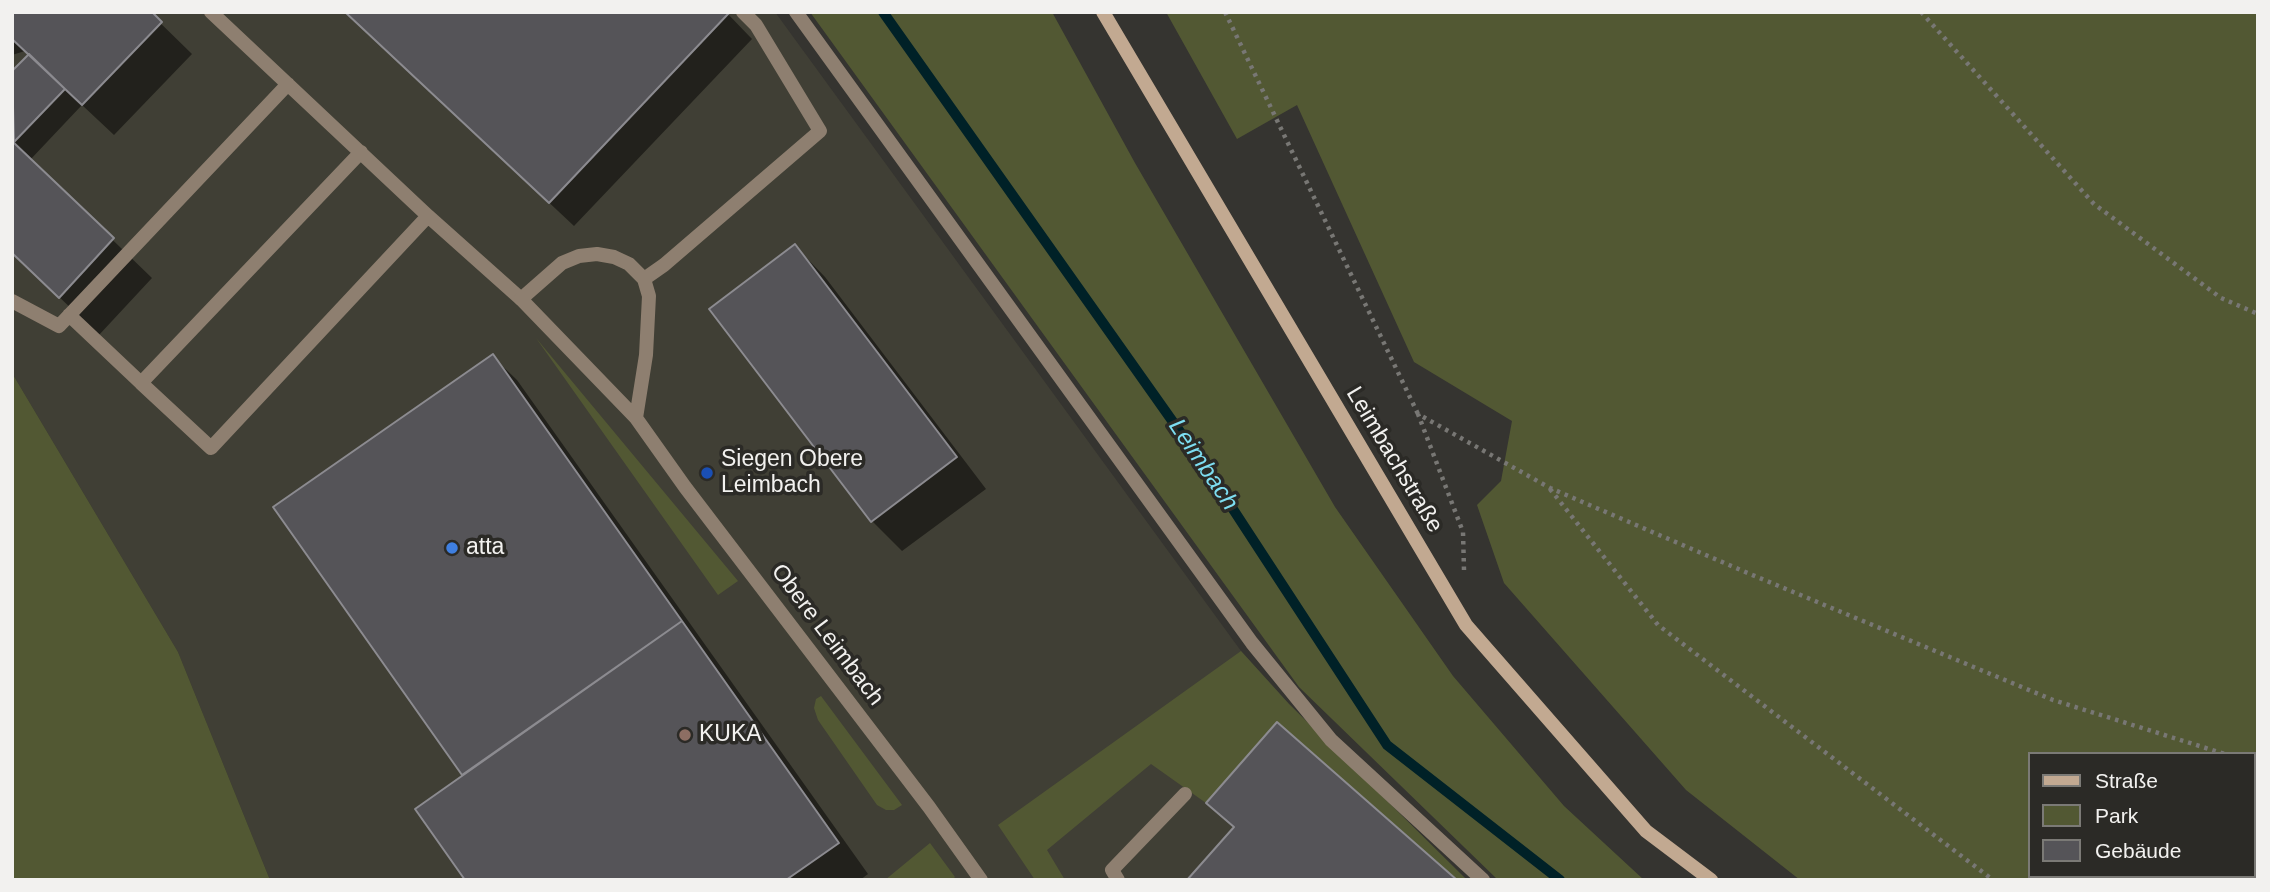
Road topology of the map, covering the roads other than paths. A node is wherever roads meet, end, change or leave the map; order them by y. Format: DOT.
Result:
graph roads {
  1 [pos="211,12"];
  2 [pos="743,12"];
  3 [pos="796,12"];
  4 [pos="1102,12"];
  5 [pos="288,84"];
  6 [pos="361,152"];
  7 [pos="428,216"];
  8 [pos="644,279"];
  9 [pos="521,299"];
  10 [pos="12,301"];
  11 [pos="69,315"];
  12 [pos="141,383"];
  13 [pos="636,418"];
  14 [pos="1185,794"];
  15 [pos="981,880"];
  16 [pos="1118,880"];
  17 [pos="1483,880"];
  18 [pos="1711,880"];
  1 -- 5 [label="street, Obere Leimbach"];
  2 -- 8 [label="street"];
  3 -- 17 [label="street"];
  4 -- 18 [label="main road, Leimbachstraße"];
  5 -- 6 [label="street, Obere Leimbach"];
  5 -- 11 [label="street"];
  6 -- 7 [label="street, Obere Leimbach"];
  6 -- 12 [label="street"];
  7 -- 9 [label="street, Obere Leimbach"];
  7 -- 12 [label="street"];
  8 -- 9 [label="street"];
  8 -- 13 [label="street"];
  9 -- 13 [label="street, Obere Leimbach"];
  10 -- 11 [label="street"];
  11 -- 12 [label="street"];
  13 -- 15 [label="street, Obere Leimbach"];
  14 -- 16 [label="street"];
}
